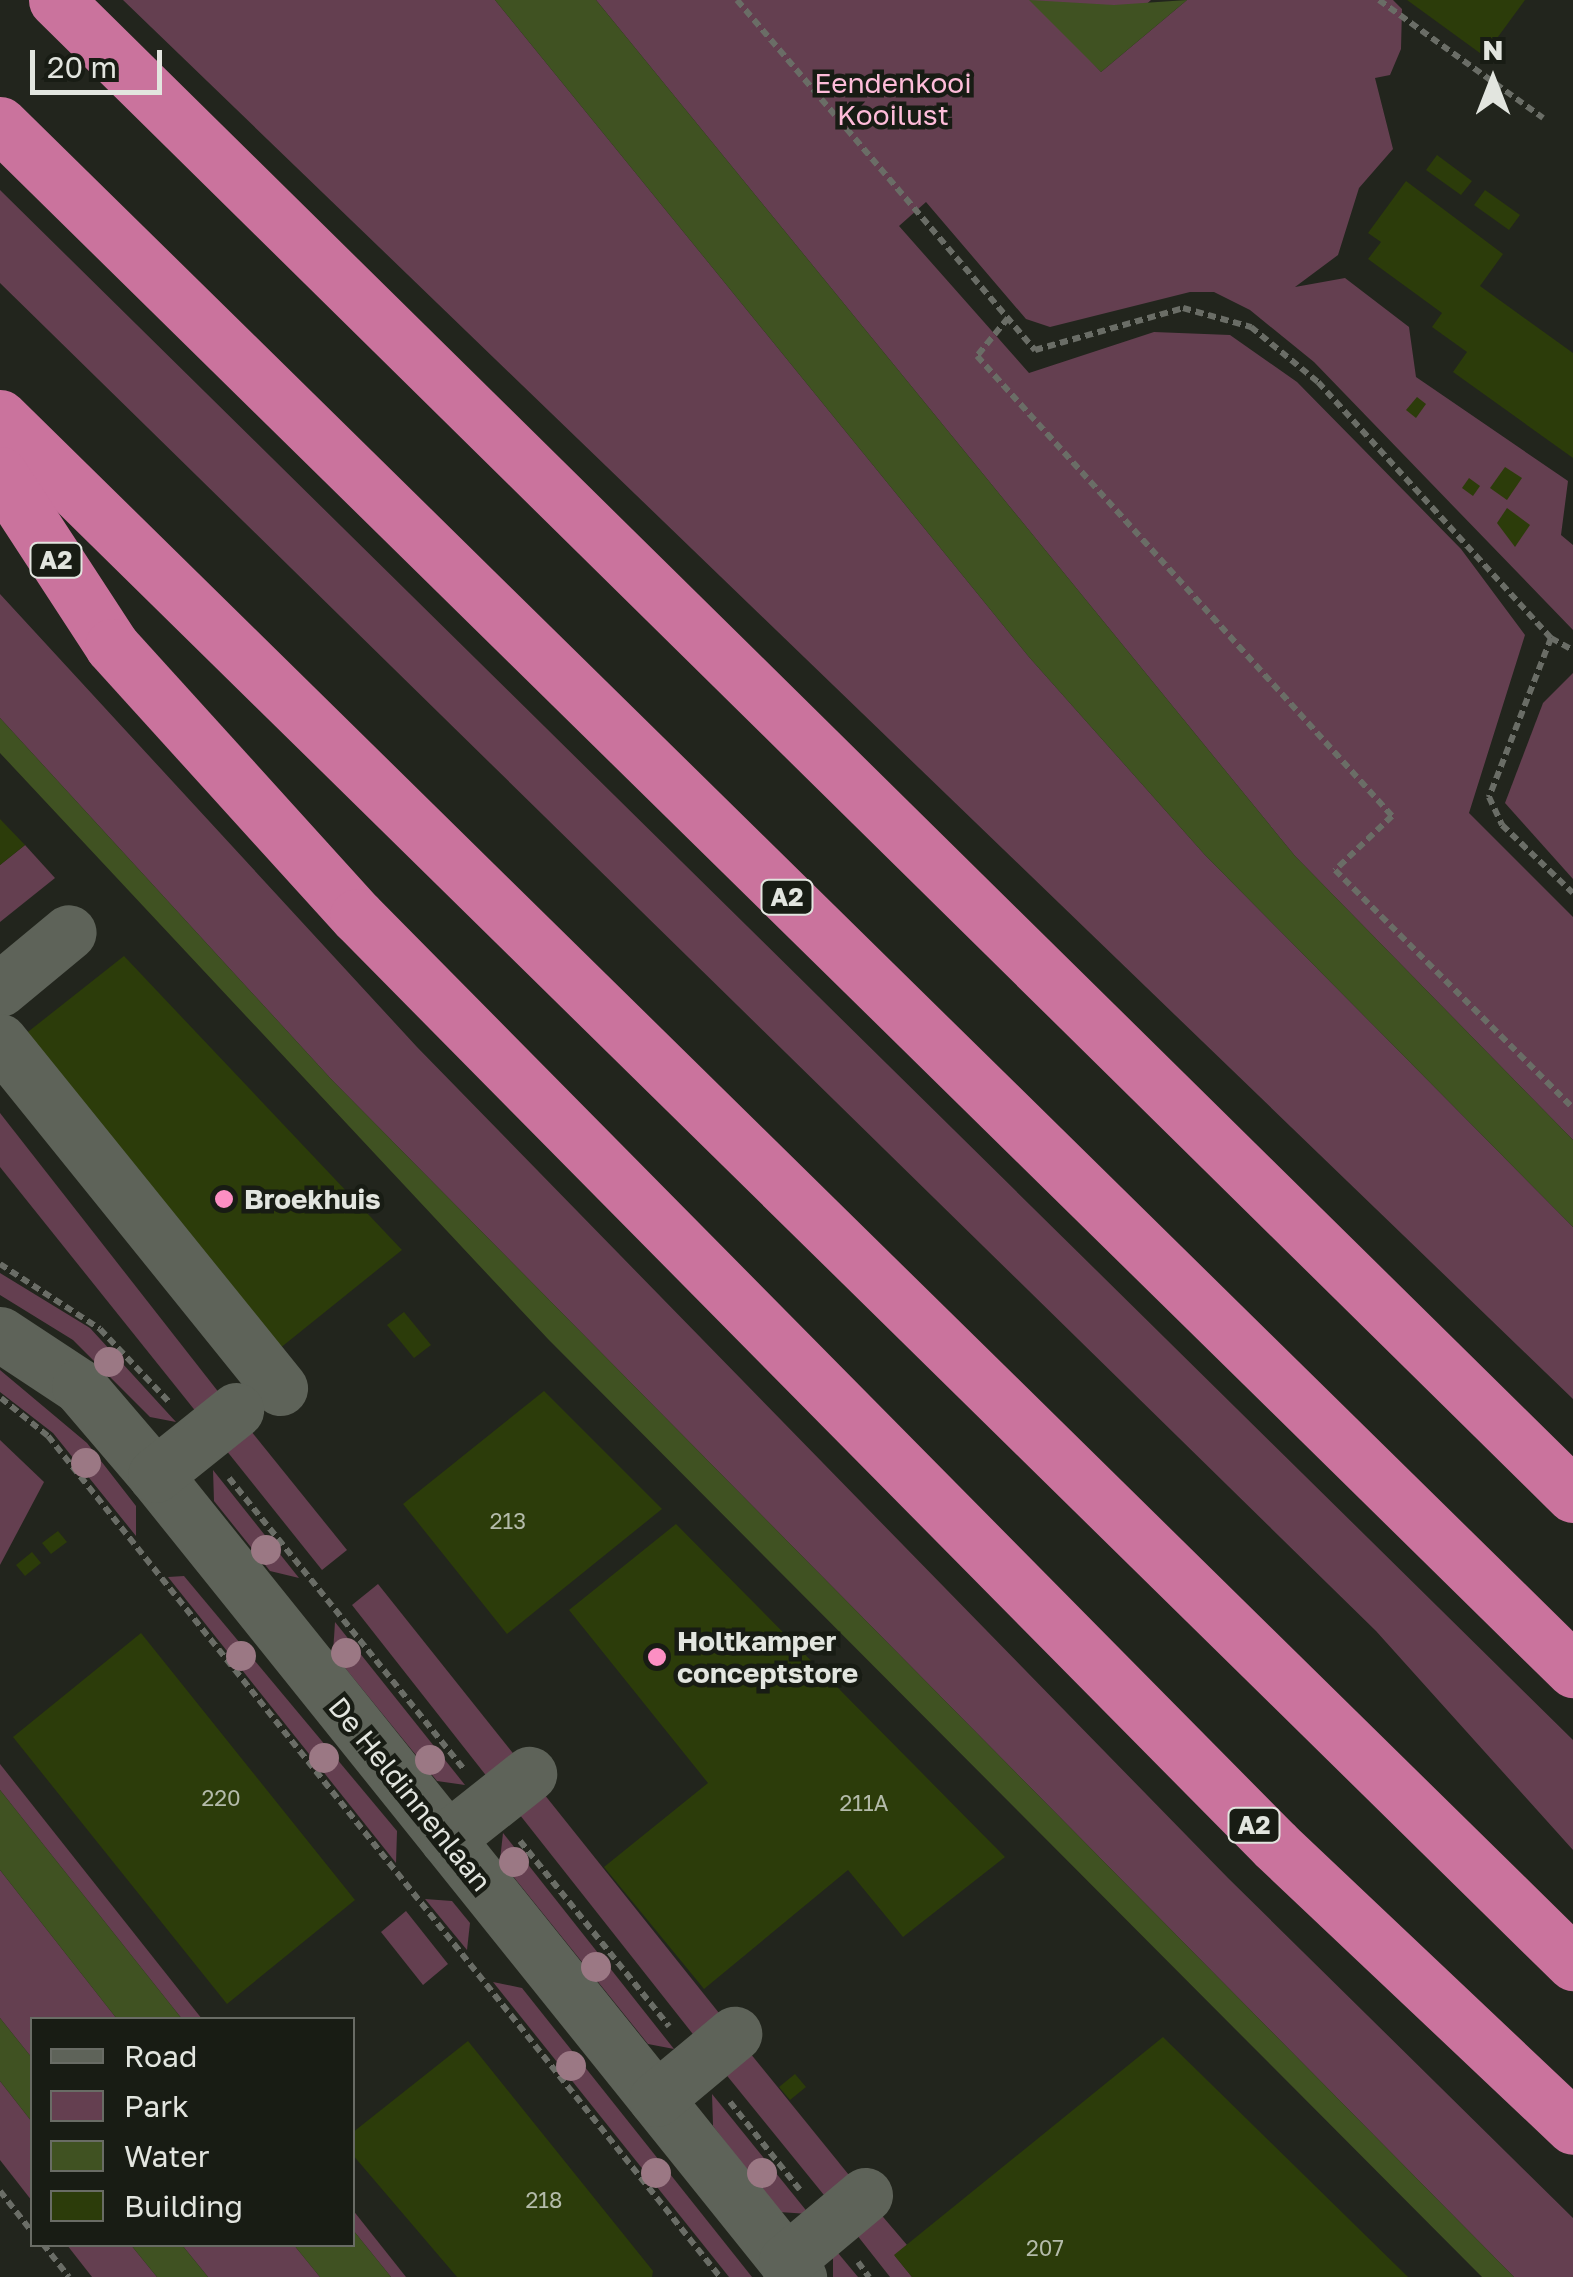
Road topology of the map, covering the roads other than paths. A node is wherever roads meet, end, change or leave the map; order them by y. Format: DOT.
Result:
graph roads {
  1 [pos="56,0"];
  2 [pos="0,124"];
  3 [pos="0,417"];
  4 [pos="0,474"];
  5 [pos="69,932"];
  6 [pos="0,988"];
  7 [pos="0,1040"];
  8 [pos="0,1334"];
  9 [pos="154,1475"];
  10 [pos="1573,1495"];
  11 [pos="1573,1670"];
  12 [pos="529,1774"];
  13 [pos="446,1839"];
  14 [pos="1573,1963"];
  15 [pos="734,2034"];
  16 [pos="656,2099"];
  17 [pos="1573,2127"];
  18 [pos="865,2194"];
  19 [pos="792,2269"];
  1 -- 10 [label="highway"];
  2 -- 11 [label="highway, A2"];
  3 -- 14 [label="highway, A2"];
  4 -- 17 [label="highway, A2"];
  5 -- 6 [label="street"];
  7 -- 9 [label="street"];
  8 -- 9 [label="street, De Heldinnenlaan"];
  9 -- 13 [label="street, De Heldinnenlaan"];
  12 -- 13 [label="street"];
  13 -- 16 [label="street, De Heldinnenlaan"];
  15 -- 16 [label="street"];
  16 -- 19 [label="street, De Heldinnenlaan"];
  18 -- 19 [label="street"];
}
